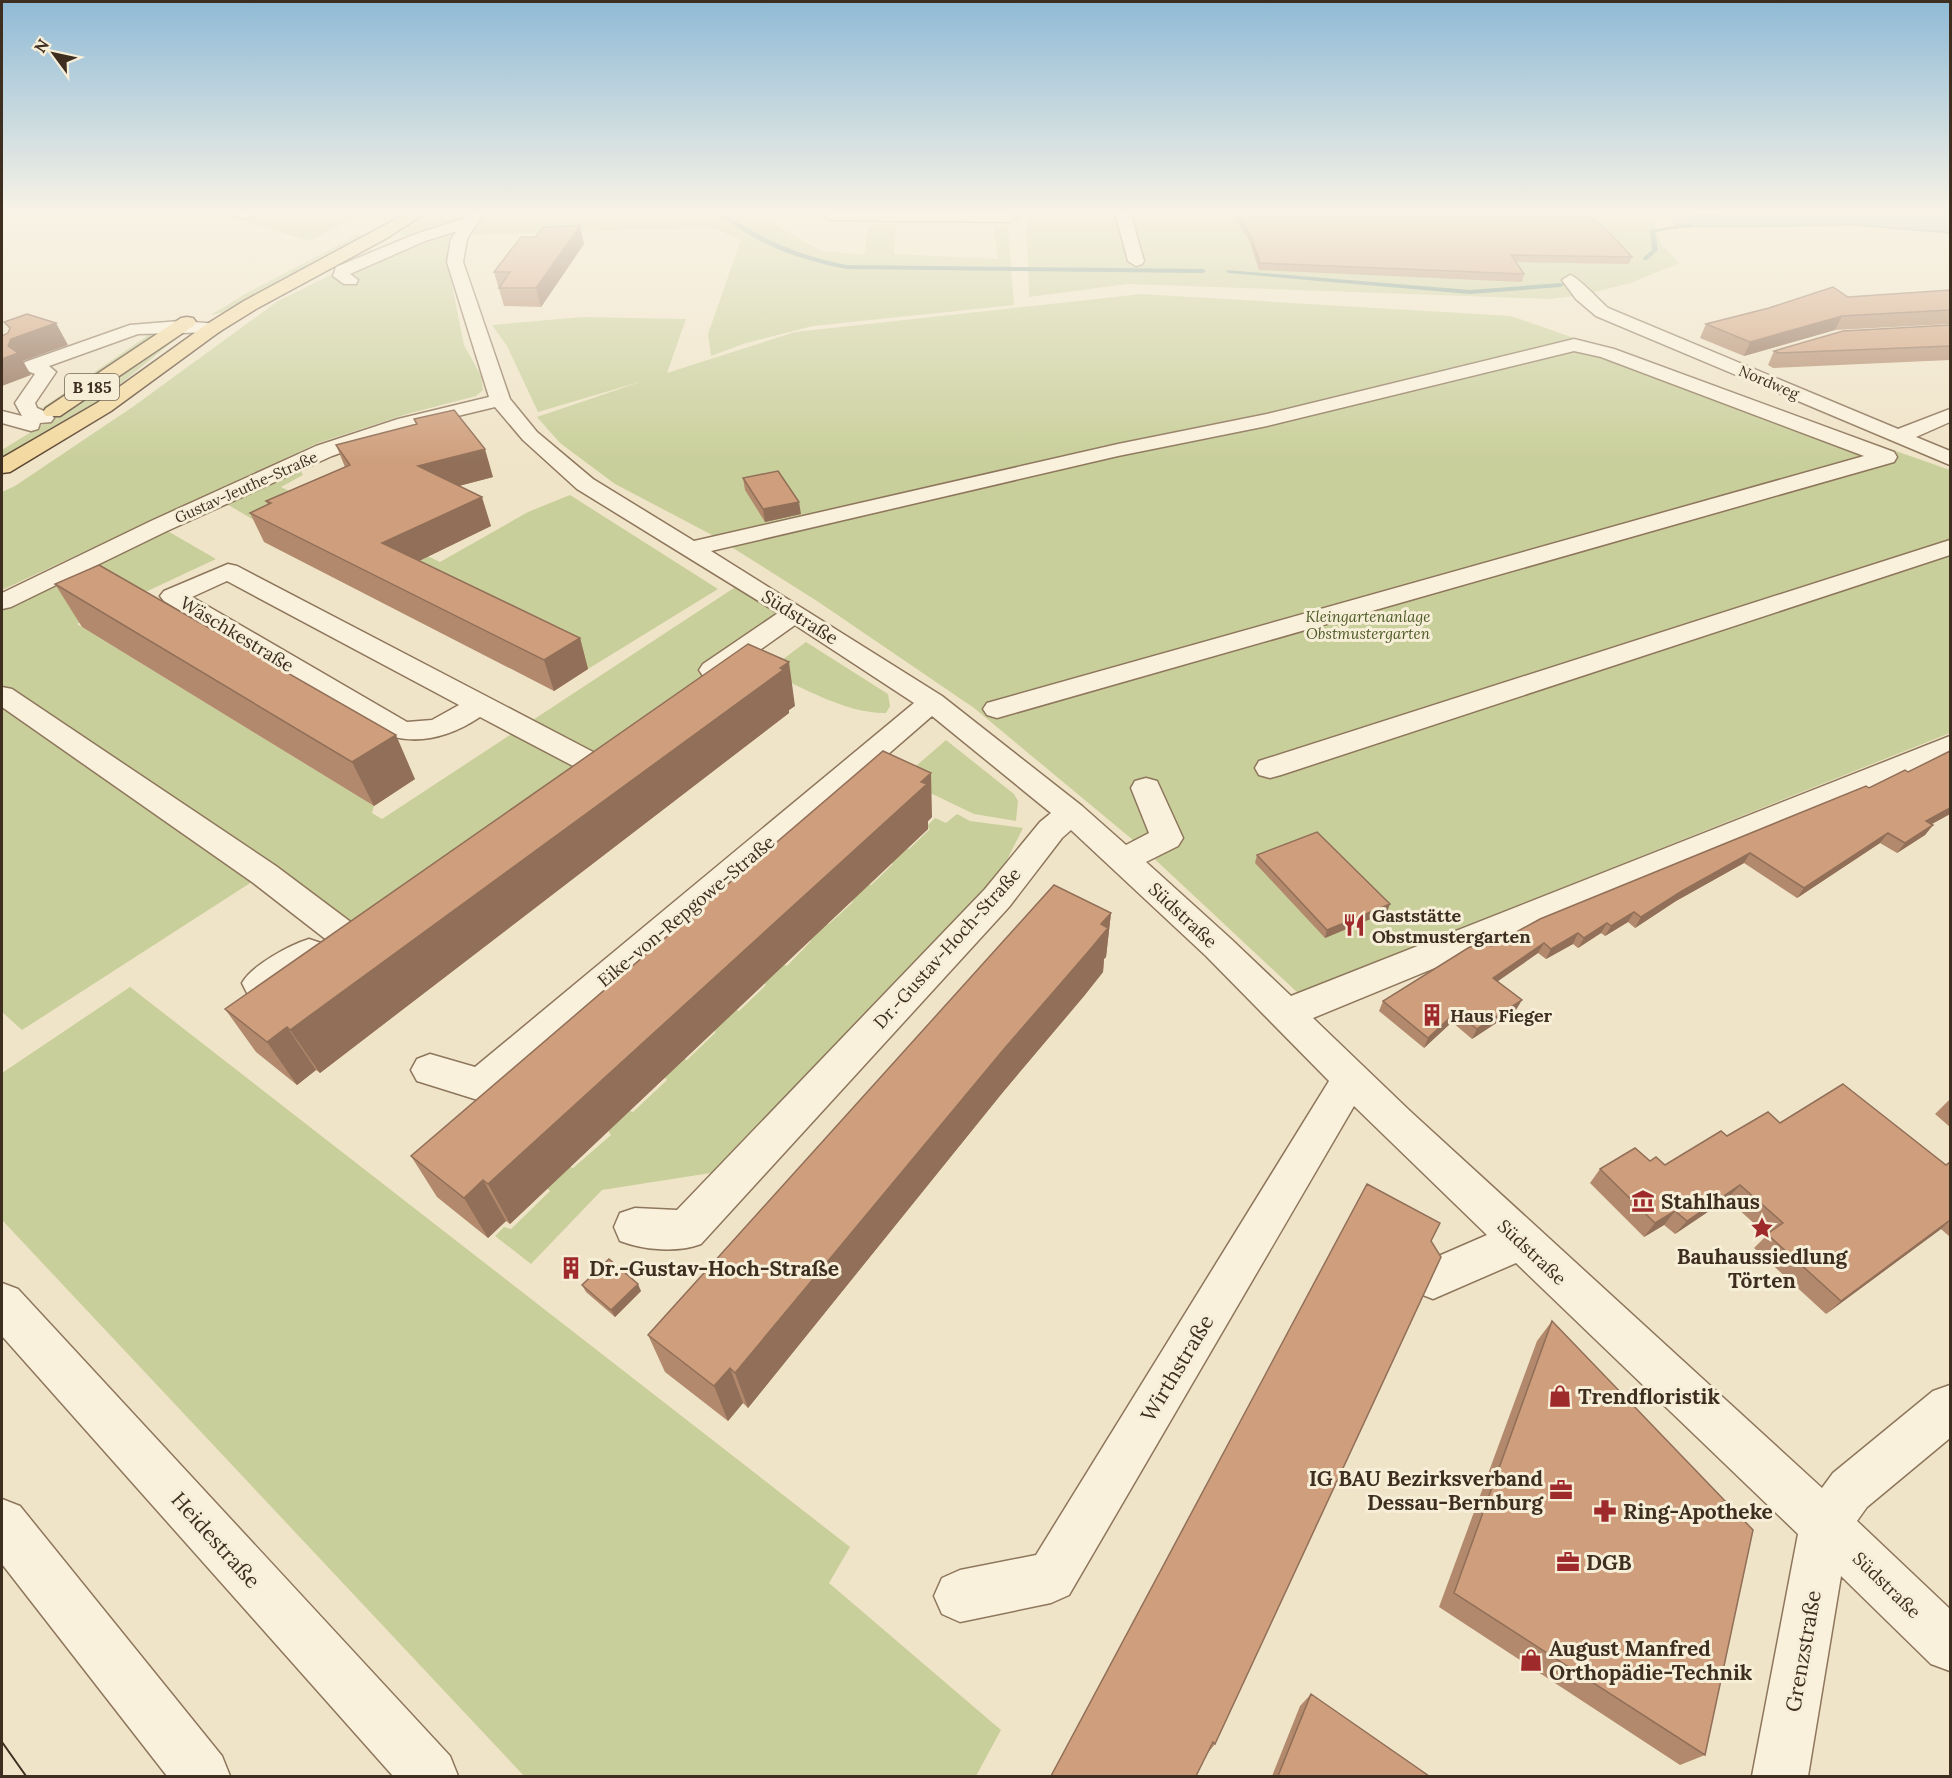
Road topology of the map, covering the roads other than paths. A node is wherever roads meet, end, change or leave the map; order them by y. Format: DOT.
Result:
graph roads {
  1 [pos="265,295"];
  2 [pos="466,295"];
  3 [pos="1584,295"];
  4 [pos="122,314"];
  5 [pos="212,318"];
  6 [pos="180,326"];
  7 [pos="136,329"];
  8 [pos="66,332"];
  9 [pos="107,339"];
  10 [pos="1755,361"];
  11 [pos="1733,367"];
  12 [pos="33,389"];
  13 [pos="12,390"];
  14 [pos="500,400"];
  15 [pos="1950,415"];
  16 [pos="2,417"];
  17 [pos="38,422"];
  18 [pos="12,437"];
  19 [pos="1907,440"];
  20 [pos="1886,457"];
  21 [pos="1950,459"];
  22 [pos="1907,465"];
  23 [pos="2,467"];
  24 [pos="1929,472"];
  25 [pos="1950,480"];
  26 [pos="1950,547"];
  27 [pos="692,550"];
  28 [pos="2,602"];
  29 [pos="795,613"];
  30 [pos="689,687"];
  31 [pos="2,695"];
  32 [pos="932,702"];
  33 [pos="479,704"];
  34 [pos="997,709"];
  35 [pos="1950,746"];
  36 [pos="1270,768"];
  37 [pos="555,781"];
  38 [pos="1146,788"];
  39 [pos="1071,813"];
  40 [pos="1123,860"];
  41 [pos="260,983"];
  42 [pos="1284,1014"];
  43 [pos="430,1070"];
  44 [pos="1350,1078"];
  45 [pos="635,1227"];
  46 [pos="1520,1241"];
  47 [pos="1433,1279"];
  48 [pos="2,1304"];
  49 [pos="1950,1408"];
  50 [pos="2,1524"];
  51 [pos="1825,1525"];
  52 [pos="960,1596"];
  53 [pos="1950,1646"];
  54 [pos="202,1776"];
  55 [pos="430,1776"];
  56 [pos="1780,1776"];
  1 -- 5 [label="main road, B 185"];
  2 -- 14 [label="street, Südstraße"];
  3 -- 11 [label="street, Nordweg"];
  4 -- 7 [label="street"];
  5 -- 6 [label="street"];
  5 -- 23 [label="main road, B 185"];
  6 -- 7 [label="street"];
  6 -- 17 [label="main road, B 185"];
  7 -- 9 [label="street"];
  8 -- 9 [label="street"];
  9 -- 12 [label="street"];
  10 -- 11 [label="street"];
  11 -- 19 [label="street, Nordweg"];
  12 -- 13 [label="street"];
  12 -- 17 [label="street"];
  14 -- 27 [label="street, Südstraße"];
  14 -- 28 [label="street, Gustav-Jeuthe-Straße"];
  15 -- 19 [label="street"];
  16 -- 17 [label="street"];
  17 -- 18 [label="main road, B 185"];
  19 -- 20 [label="street"];
  19 -- 21 [label="street, Nordweg"];
  20 -- 22 [label="street"];
  20 -- 27 [label="street"];
  20 -- 34 [label="street"];
  24 -- 25 [label="street"];
  26 -- 36 [label="street"];
  27 -- 29 [label="street, Südstraße"];
  29 -- 30 [label="street"];
  29 -- 32 [label="street, Südstraße"];
  31 -- 41 [label="street"];
  32 -- 39 [label="street, Südstraße"];
  32 -- 43 [label="street, Eike-von-Repgowe-Straße"];
  33 -- 33 [label="street, Wäschkestraße"];
  33 -- 37 [label="street, Wäschkestraße"];
  35 -- 42 [label="street"];
  38 -- 40 [label="street"];
  39 -- 40 [label="street, Südstraße"];
  39 -- 45 [label="street, Dr.-Gustav-Hoch-Straße"];
  40 -- 42 [label="street, Südstraße"];
  42 -- 44 [label="street, Südstraße"];
  44 -- 46 [label="street, Südstraße"];
  44 -- 52 [label="street, Wirthstraße"];
  46 -- 47 [label="street"];
  46 -- 51 [label="street, Südstraße"];
  48 -- 55 [label="street, Heidestraße"];
  49 -- 51 [label="street"];
  50 -- 54 [label="street"];
  51 -- 53 [label="street, Südstraße"];
  51 -- 56 [label="street, Grenzstraße"];
}
